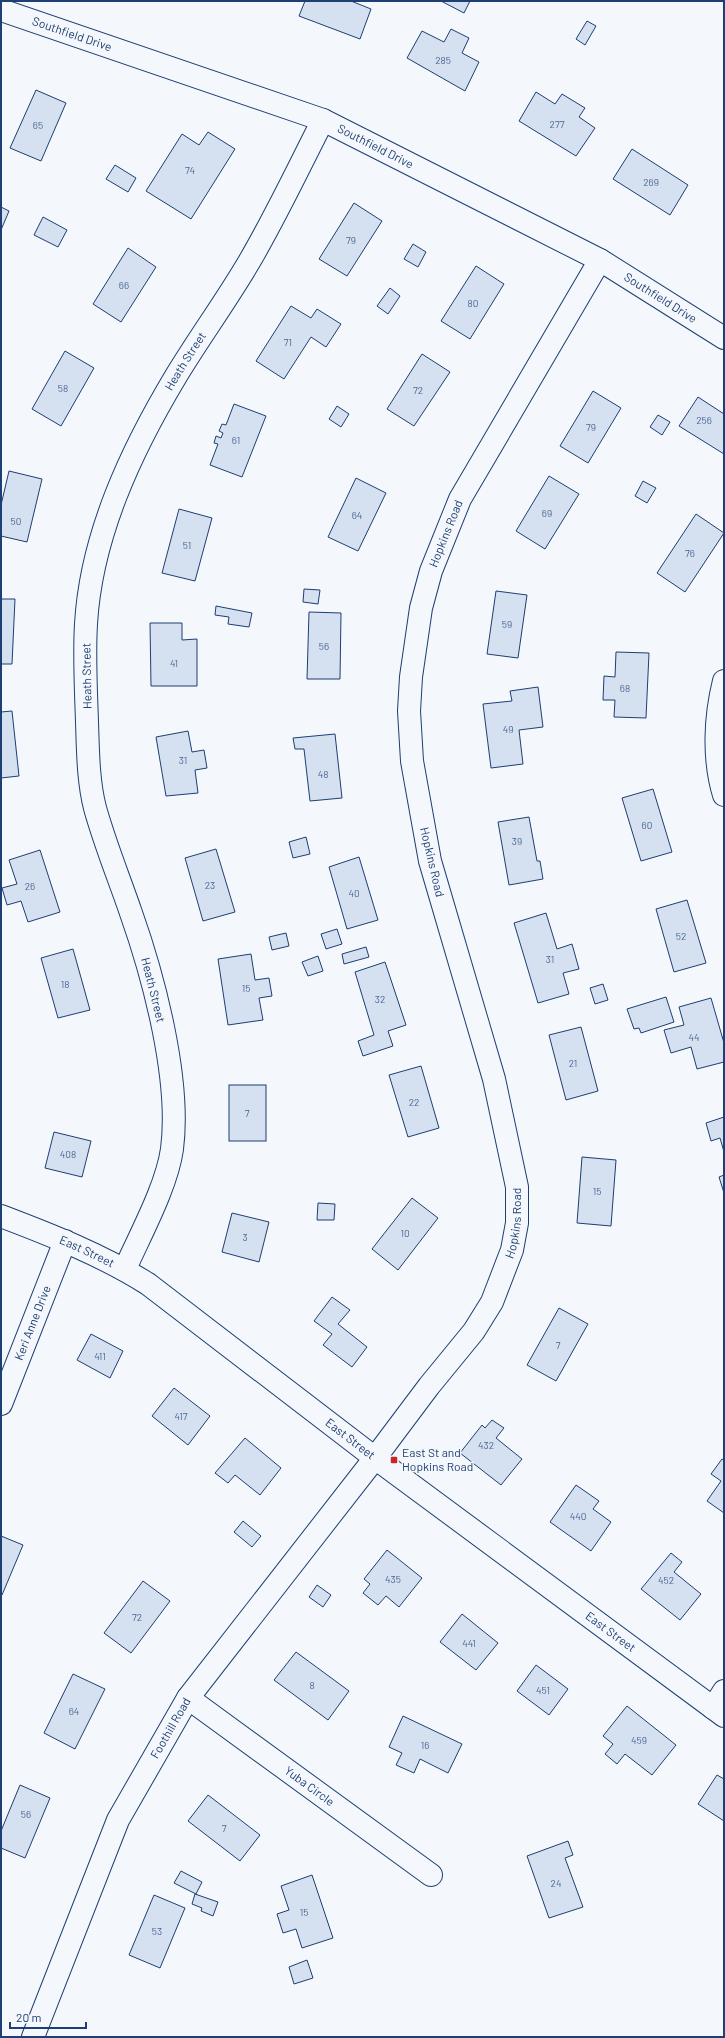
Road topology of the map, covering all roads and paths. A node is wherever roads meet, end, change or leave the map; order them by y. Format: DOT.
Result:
graph roads {
  1 [pos="1,10"];
  2 [pos="323,120"];
  3 [pos="600,260"];
  4 [pos="724,338"];
  5 [pos="724,682"];
  6 [pos="724,795"];
  7 [pos="1,1216"];
  8 [pos="65,1241"];
  9 [pos="125,1269"];
  10 [pos="1,1404"];
  11 [pos="375,1458"];
  12 [pos="188,1698"];
  13 [pos="720,1705"];
  14 [pos="431,1875"];
  15 [pos="33,2037"];
  1 -- 2 [label="street, Southfield Drive"];
  2 -- 3 [label="street, Southfield Drive"];
  2 -- 9 [label="street, Heath Street"];
  3 -- 4 [label="street, Southfield Drive"];
  3 -- 11 [label="street, Hopkins Road"];
  5 -- 6 [label="street"];
  7 -- 8 [label="street, East Street"];
  8 -- 9 [label="street, East Street"];
  8 -- 10 [label="street, Keri Anne Drive"];
  9 -- 11 [label="street, East Street"];
  11 -- 12 [label="street, Foothill Road"];
  11 -- 13 [label="street, East Street"];
  12 -- 14 [label="street, Yuba Circle"];
  12 -- 15 [label="street, Foothill Road"];
}
